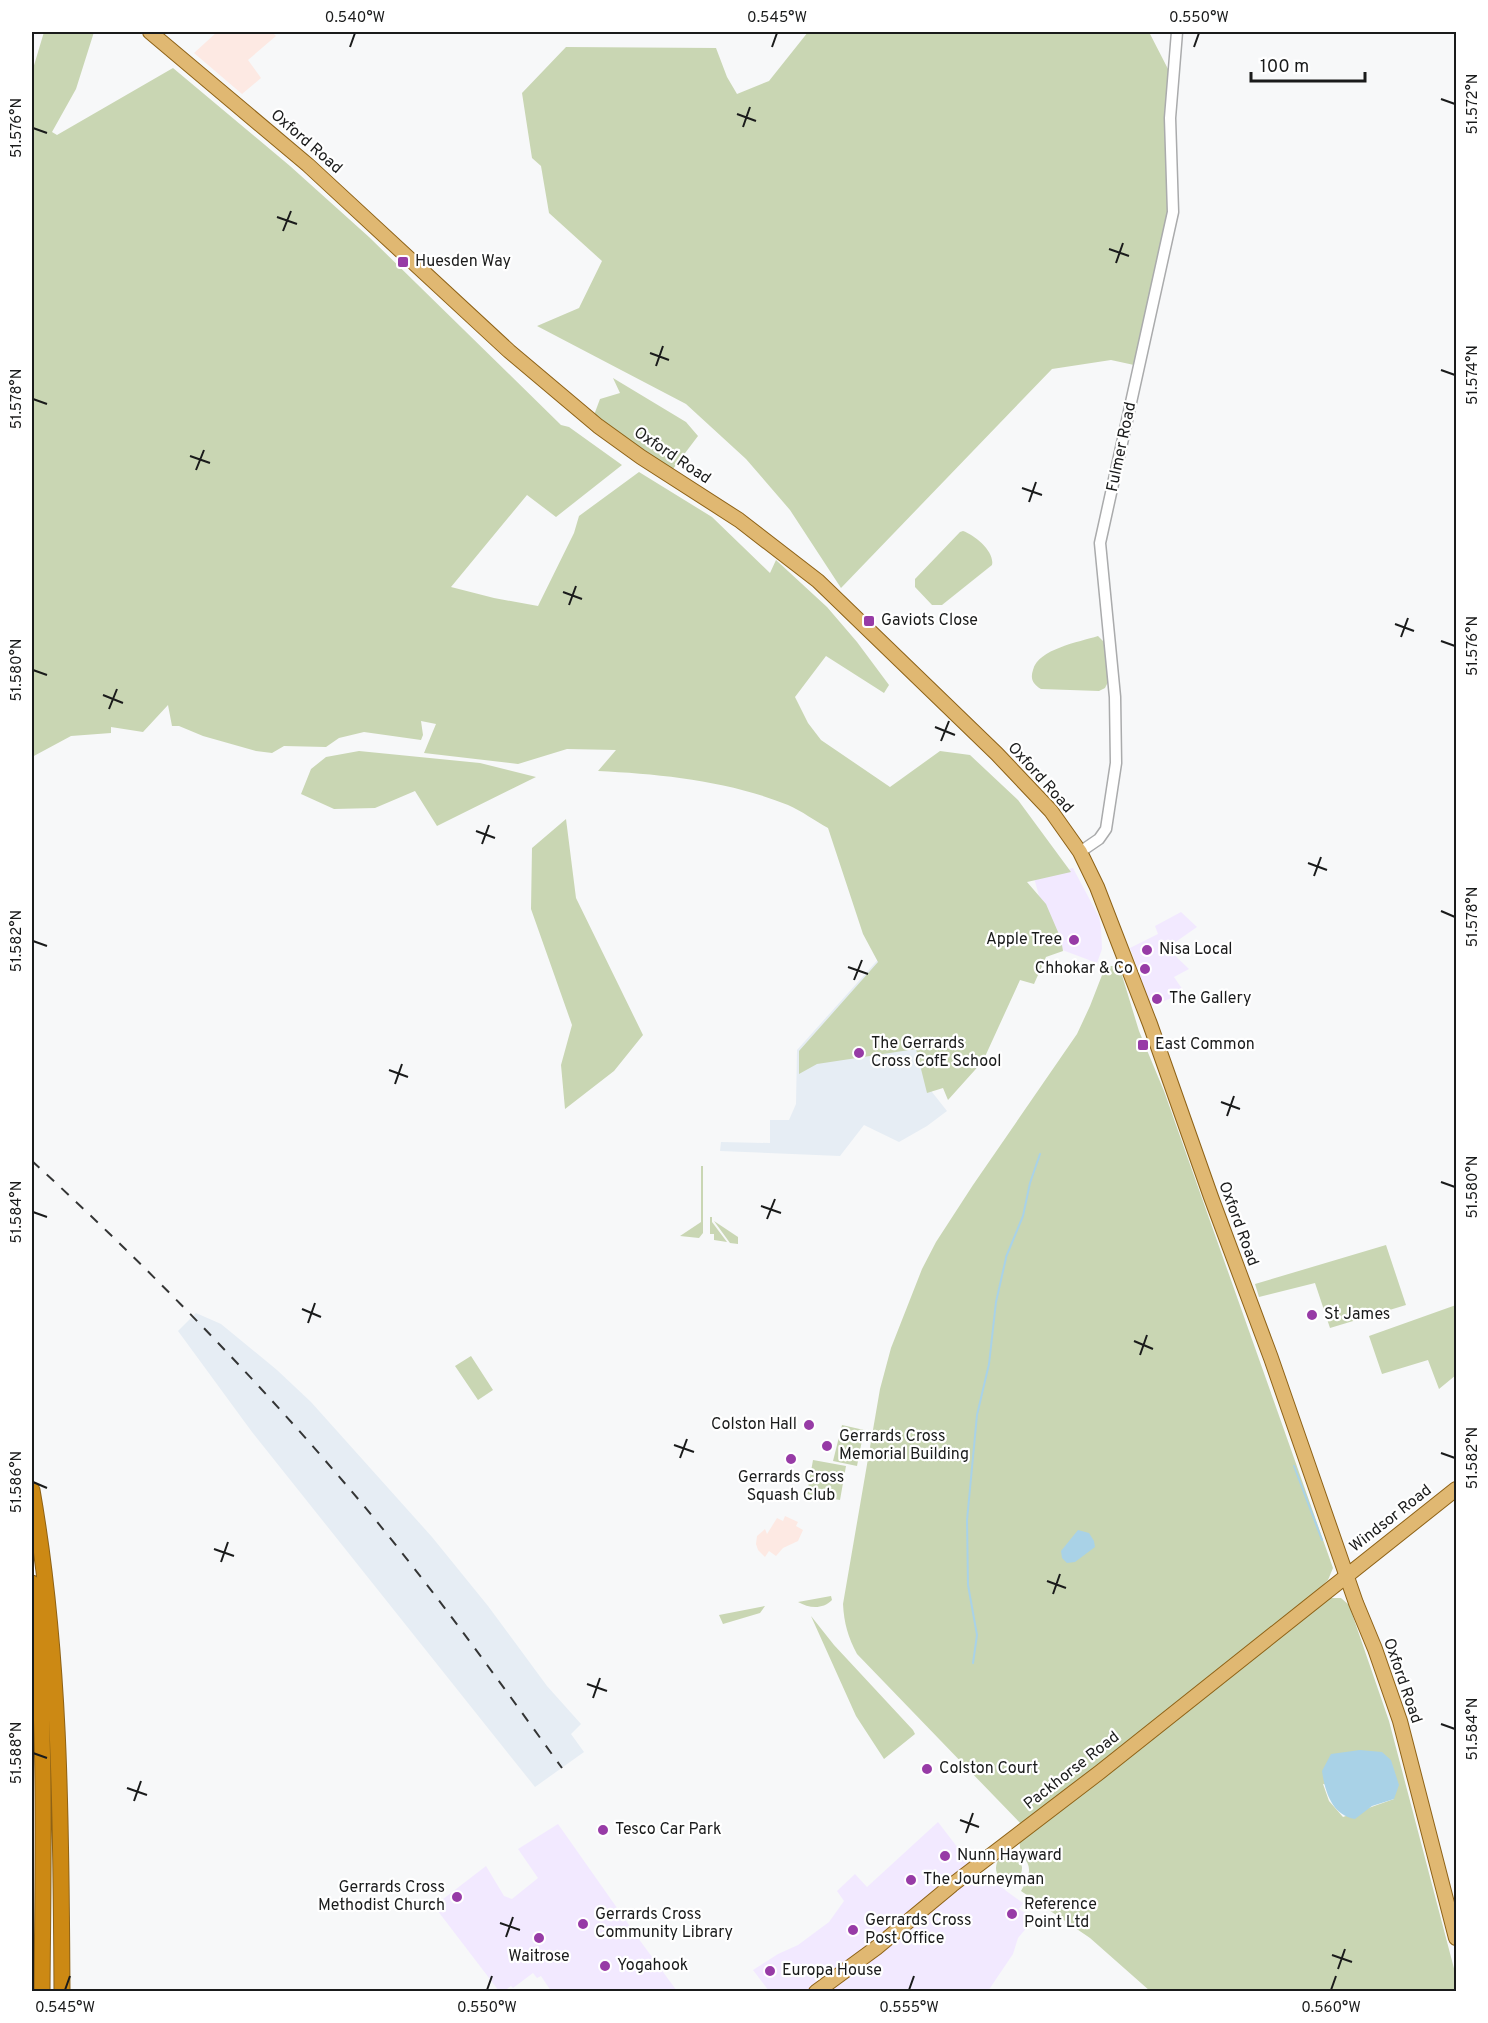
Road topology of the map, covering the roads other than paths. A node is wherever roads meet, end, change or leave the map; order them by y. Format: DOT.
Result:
graph roads {
  1 [pos="150,32"];
  2 [pos="1176,32"];
  3 [pos="1080,852"];
  4 [pos="1456,1489"];
  5 [pos="32,1490"];
  6 [pos="1347,1575"];
  7 [pos="32,1582"];
  8 [pos="1456,1938"];
  9 [pos="42,1992"];
  10 [pos="62,1992"];
  11 [pos="816,1992"];
  1 -- 3 [label="main road, Oxford Road"];
  2 -- 3 [label="street, Fulmer Road"];
  3 -- 6 [label="main road, Oxford Road"];
  4 -- 6 [label="main road, Windsor Road"];
  5 -- 10 [label="highway"];
  6 -- 8 [label="main road, Oxford Road"];
  6 -- 11 [label="main road, Packhorse Road"];
  7 -- 9 [label="highway"];
}
